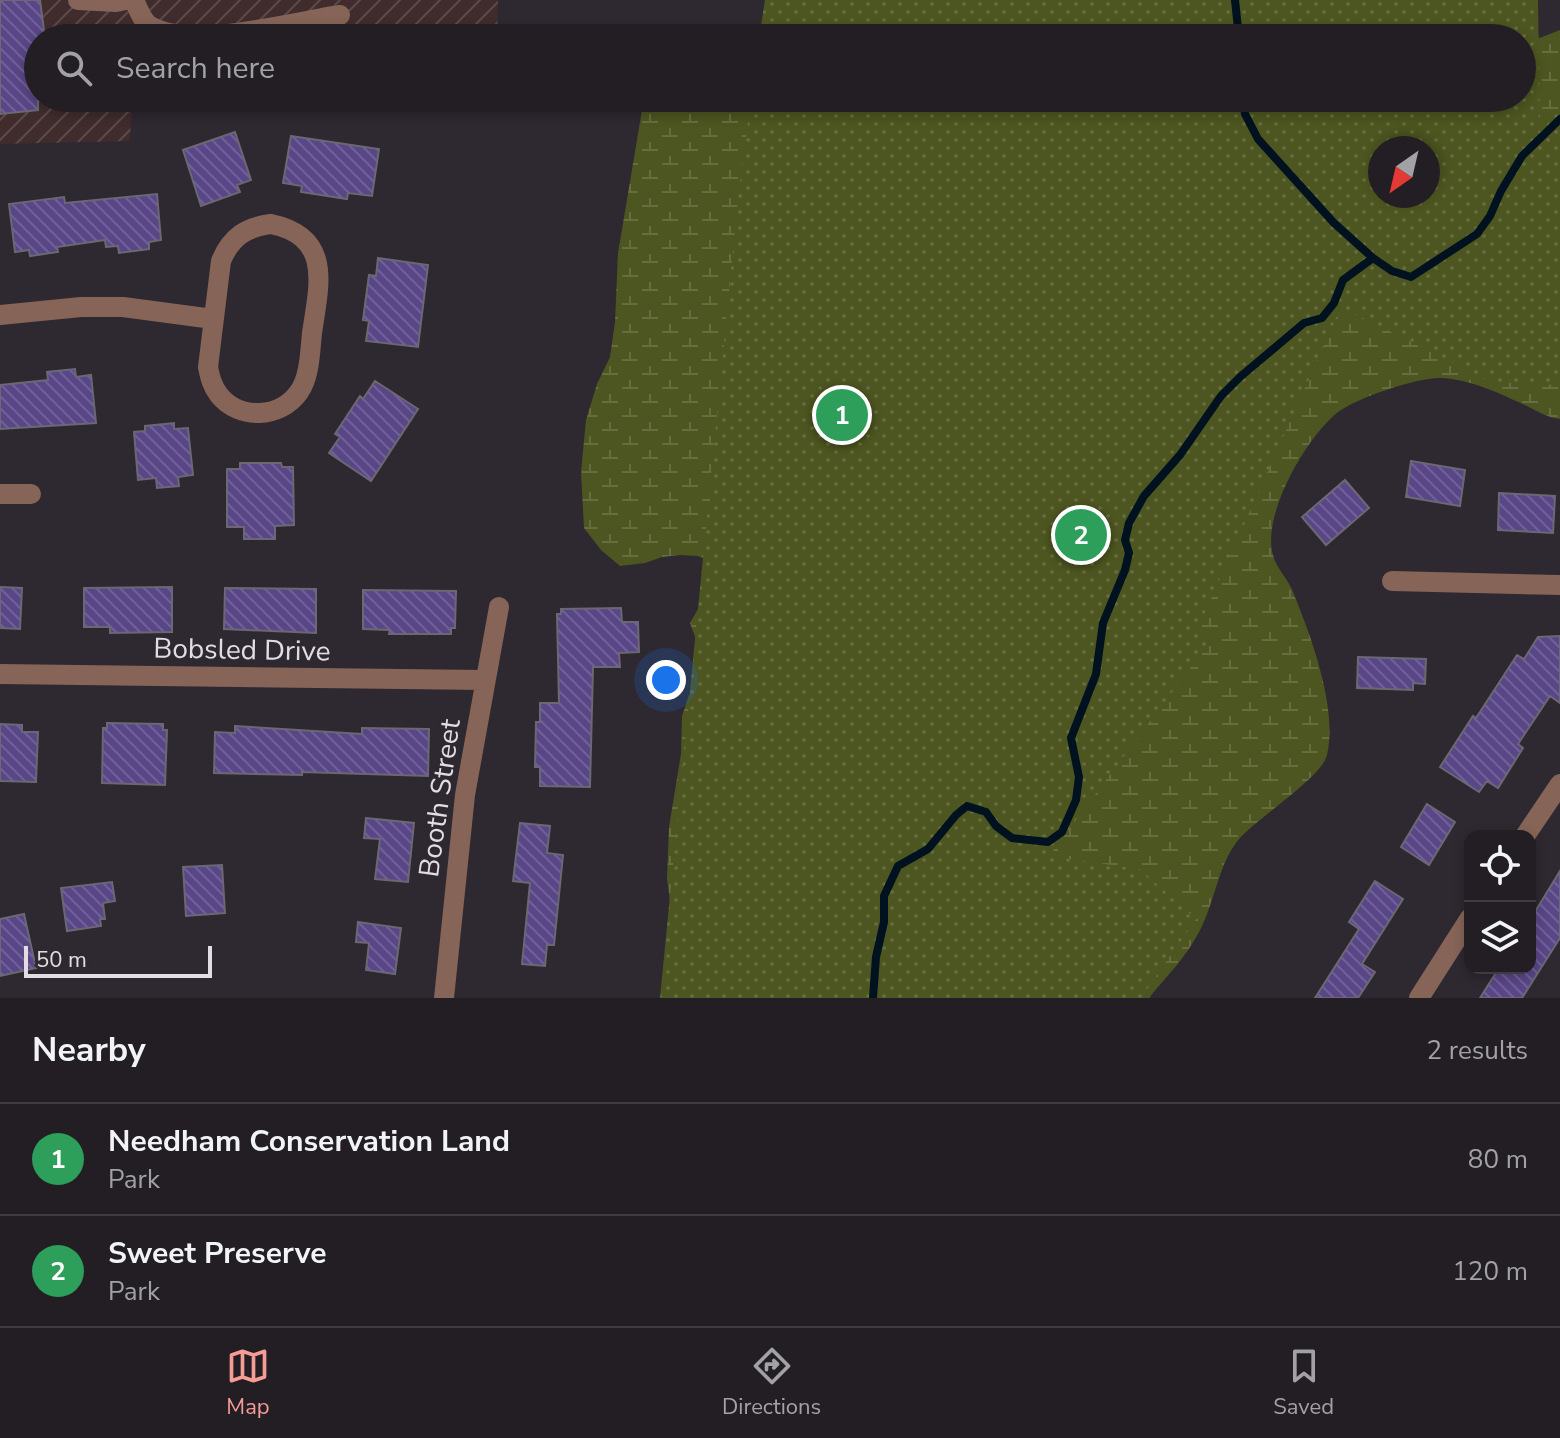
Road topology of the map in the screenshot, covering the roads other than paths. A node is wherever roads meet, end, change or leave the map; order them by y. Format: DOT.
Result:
graph roads {
  1 [pos="78,0"];
  2 [pos="126,0"];
  3 [pos="134,0"];
  4 [pos="340,15"];
  5 [pos="147,24"];
  6 [pos="291,24"];
  7 [pos="0,315"];
  8 [pos="213,319"];
  9 [pos="0,494"];
  10 [pos="31,494"];
  11 [pos="1392,581"];
  12 [pos="1560,585"];
  13 [pos="499,607"];
  14 [pos="0,674"];
  15 [pos="484,680"];
  16 [pos="1560,784"];
  17 [pos="1529,830"];
  18 [pos="1464,927"];
  19 [pos="444,998"];
  20 [pos="1419,998"];
  1 -- 2 [label="street"];
  3 -- 5 [label="street"];
  4 -- 6 [label="street"];
  7 -- 8 [label="street"];
  8 -- 8 [label="street"];
  9 -- 10 [label="street"];
  11 -- 12 [label="street"];
  13 -- 15 [label="street, Booth Street"];
  14 -- 15 [label="street, Bobsled Drive"];
  15 -- 19 [label="street, Booth Street"];
  16 -- 17 [label="street"];
  18 -- 20 [label="street"];
}
